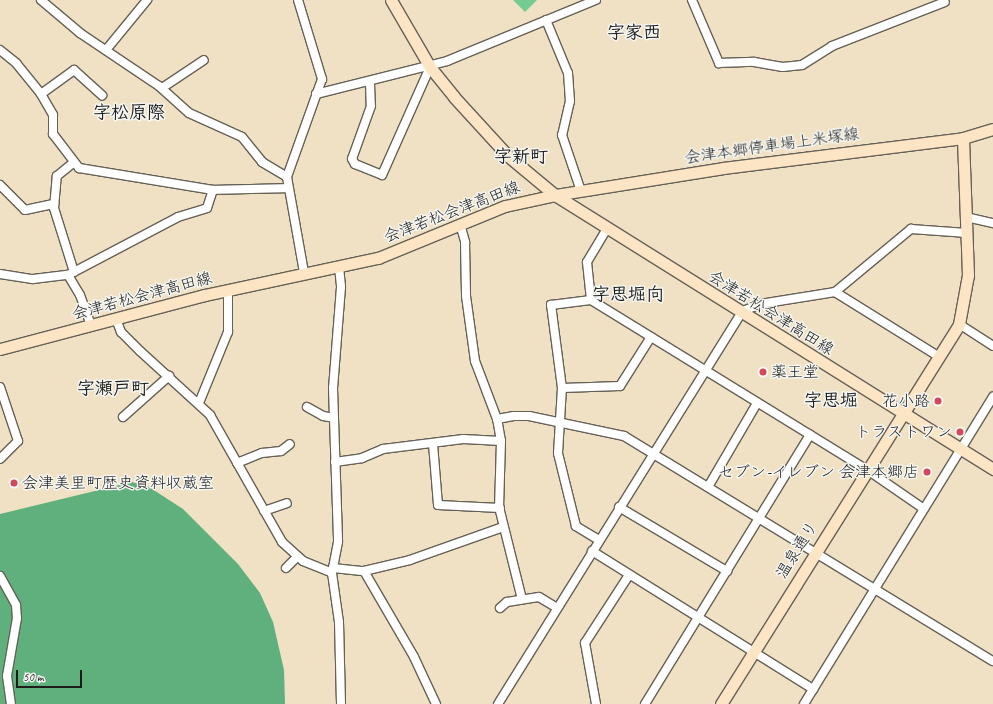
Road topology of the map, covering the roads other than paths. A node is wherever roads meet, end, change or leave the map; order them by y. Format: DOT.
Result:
graph roads {
  1 [pos="41,0"];
  2 [pos="147,0"];
  3 [pos="298,0"];
  4 [pos="391,0"];
  5 [pos="596,0"];
  6 [pos="692,0"];
  7 [pos="945,2"];
  8 [pos="546,20"];
  9 [pos="0,50"];
  10 [pos="106,50"];
  11 [pos="204,60"];
  12 [pos="430,67"];
  13 [pos="370,83"];
  14 [pos="162,88"];
  15 [pos="41,94"];
  16 [pos="316,94"];
  17 [pos="102,95"];
  18 [pos="993,129"];
  19 [pos="963,138"];
  20 [pos="74,162"];
  21 [pos="287,177"];
  22 [pos="0,185"];
  23 [pos="288,188"];
  24 [pos="213,190"];
  25 [pos="581,191"];
  26 [pos="555,195"];
  27 [pos="54,204"];
  28 [pos="966,217"];
  29 [pos="993,223"];
  30 [pos="460,224"];
  31 [pos="606,230"];
  32 [pos="967,233"];
  33 [pos="339,266"];
  34 [pos="304,272"];
  35 [pos="0,274"];
  36 [pos="71,274"];
  37 [pos="228,290"];
  38 [pos="835,292"];
  39 [pos="591,300"];
  40 [pos="740,314"];
  41 [pos="116,319"];
  42 [pos="959,324"];
  43 [pos="91,325"];
  44 [pos="651,337"];
  45 [pos="993,346"];
  46 [pos="0,349"];
  47 [pos="938,356"];
  48 [pos="704,370"];
  49 [pos="169,376"];
  50 [pos="0,387"];
  51 [pos="562,388"];
  52 [pos="993,397"];
  53 [pos="199,403"];
  54 [pos="757,403"];
  55 [pos="307,407"];
  56 [pos="901,413"];
  57 [pos="123,416"];
  58 [pos="334,418"];
  59 [pos="497,419"];
  60 [pos="559,425"];
  61 [pos="810,435"];
  62 [pos="501,441"];
  63 [pos="290,444"];
  64 [pos="433,444"];
  65 [pos="960,450"];
  66 [pos="653,453"];
  67 [pos="0,459"];
  68 [pos="335,462"];
  69 [pos="238,463"];
  70 [pos="866,469"];
  71 [pos="993,469"];
  72 [pos="708,487"];
  73 [pos="287,503"];
  74 [pos="619,507"];
  75 [pos="500,508"];
  76 [pos="924,509"];
  77 [pos="264,511"];
  78 [pos="758,519"];
  79 [pos="504,527"];
  80 [pos="599,540"];
  81 [pos="592,551"];
  82 [pos="814,553"];
  83 [pos="297,557"];
  84 [pos="286,568"];
  85 [pos="333,570"];
  86 [pos="364,571"];
  87 [pos="727,571"];
  88 [pos="629,574"];
  89 [pos="0,576"];
  90 [pos="875,590"];
  91 [pos="522,599"];
  92 [pos="500,608"];
  93 [pos="557,608"];
  94 [pos="698,617"];
  95 [pos="753,652"];
  96 [pos="993,661"];
  97 [pos="813,689"];
  98 [pos="11,704"];
  99 [pos="341,704"];
  100 [pos="436,704"];
  101 [pos="498,704"];
  102 [pos="596,704"];
  103 [pos="645,704"];
  104 [pos="720,704"];
  105 [pos="804,704"];
  1 -- 10 [label="street"];
  2 -- 10 [label="street"];
  3 -- 16 [label="street"];
  4 -- 12 [label="main road"];
  5 -- 8 [label="street"];
  6 -- 7 [label="street"];
  8 -- 12 [label="street"];
  8 -- 25 [label="street"];
  9 -- 15 [label="street"];
  10 -- 14 [label="street"];
  11 -- 14 [label="street"];
  12 -- 13 [label="street"];
  12 -- 13 [label="street"];
  12 -- 26 [label="main road"];
  13 -- 16 [label="street"];
  14 -- 21 [label="street"];
  15 -- 17 [label="street"];
  15 -- 20 [label="street"];
  16 -- 21 [label="street"];
  18 -- 19 [label="main road, 会津本郷停車場上米塚線"];
  19 -- 25 [label="main road, 会津本郷停車場上米塚線"];
  19 -- 28 [label="main road, 温泉通り"];
  20 -- 24 [label="street"];
  20 -- 27 [label="street"];
  21 -- 23 [label="street"];
  22 -- 27 [label="street"];
  23 -- 24 [label="street"];
  23 -- 34 [label="street"];
  24 -- 36 [label="street"];
  25 -- 26 [label="main road, 会津本郷停車場上米塚線"];
  26 -- 30 [label="main road, 会津若松会津高田線"];
  26 -- 31 [label="main road, 会津若松会津高田線"];
  27 -- 36 [label="street"];
  28 -- 29 [label="street"];
  28 -- 32 [label="main road, 温泉通り"];
  30 -- 33 [label="main road, 会津若松会津高田線"];
  30 -- 59 [label="street"];
  31 -- 39 [label="street"];
  31 -- 40 [label="main road, 会津若松会津高田線"];
  32 -- 38 [label="street"];
  32 -- 42 [label="main road, 温泉通り"];
  33 -- 34 [label="main road, 会津若松会津高田線"];
  33 -- 58 [label="street"];
  34 -- 37 [label="main road, 会津若松会津高田線"];
  35 -- 36 [label="street"];
  36 -- 43 [label="street"];
  37 -- 41 [label="main road, 会津若松会津高田線"];
  37 -- 53 [label="street"];
  38 -- 40 [label="street"];
  38 -- 47 [label="street"];
  39 -- 44 [label="street"];
  39 -- 51 [label="street"];
  40 -- 48 [label="street"];
  40 -- 56 [label="main road, 会津若松会津高田線"];
  41 -- 43 [label="main road, 会津若松会津高田線"];
  41 -- 49 [label="street"];
  42 -- 45 [label="street"];
  42 -- 47 [label="main road, 温泉通り"];
  43 -- 46 [label="main road, 会津若松会津高田線"];
  44 -- 48 [label="street"];
  44 -- 51 [label="street"];
  47 -- 56 [label="main road, 温泉通り"];
  48 -- 54 [label="street"];
  48 -- 66 [label="street"];
  49 -- 53 [label="street"];
  49 -- 57 [label="street"];
  50 -- 67 [label="street"];
  51 -- 60 [label="street"];
  52 -- 65 [label="street"];
  53 -- 69 [label="street"];
  54 -- 61 [label="street"];
  54 -- 72 [label="street"];
  55 -- 58 [label="street"];
  56 -- 65 [label="main road, 会津若松会津高田線"];
  56 -- 70 [label="main road, 温泉通り"];
  58 -- 68 [label="street"];
  59 -- 60 [label="street"];
  59 -- 62 [label="street"];
  60 -- 66 [label="street"];
  60 -- 80 [label="street"];
  61 -- 70 [label="street"];
  61 -- 78 [label="street"];
  62 -- 64 [label="street"];
  62 -- 75 [label="street"];
  63 -- 69 [label="street"];
  64 -- 68 [label="street"];
  64 -- 75 [label="street"];
  65 -- 71 [label="main road, 会津若松会津高田線"];
  65 -- 76 [label="street"];
  66 -- 72 [label="street"];
  66 -- 74 [label="street"];
  68 -- 85 [label="street"];
  69 -- 77 [label="street"];
  70 -- 76 [label="street"];
  70 -- 82 [label="main road, 温泉通り"];
  72 -- 78 [label="street"];
  73 -- 77 [label="street"];
  74 -- 80 [label="street"];
  74 -- 87 [label="street"];
  75 -- 79 [label="street"];
  76 -- 90 [label="street"];
  77 -- 83 [label="street"];
  78 -- 82 [label="street"];
  78 -- 87 [label="street"];
  79 -- 86 [label="street"];
  79 -- 91 [label="street"];
  80 -- 81 [label="street"];
  81 -- 88 [label="street"];
  81 -- 93 [label="street"];
  82 -- 90 [label="street"];
  82 -- 95 [label="main road, 温泉通り"];
  83 -- 84 [label="street"];
  83 -- 85 [label="street"];
  85 -- 86 [label="street"];
  85 -- 99 [label="street"];
  86 -- 100 [label="street"];
  87 -- 94 [label="street"];
  88 -- 94 [label="street"];
  88 -- 102 [label="street"];
  89 -- 98 [label="street"];
  90 -- 96 [label="street"];
  90 -- 97 [label="street"];
  91 -- 92 [label="street"];
  91 -- 93 [label="street"];
  93 -- 101 [label="street"];
  94 -- 95 [label="street"];
  94 -- 103 [label="street"];
  95 -- 97 [label="street"];
  95 -- 104 [label="main road, 温泉通り"];
  97 -- 105 [label="street"];
}
